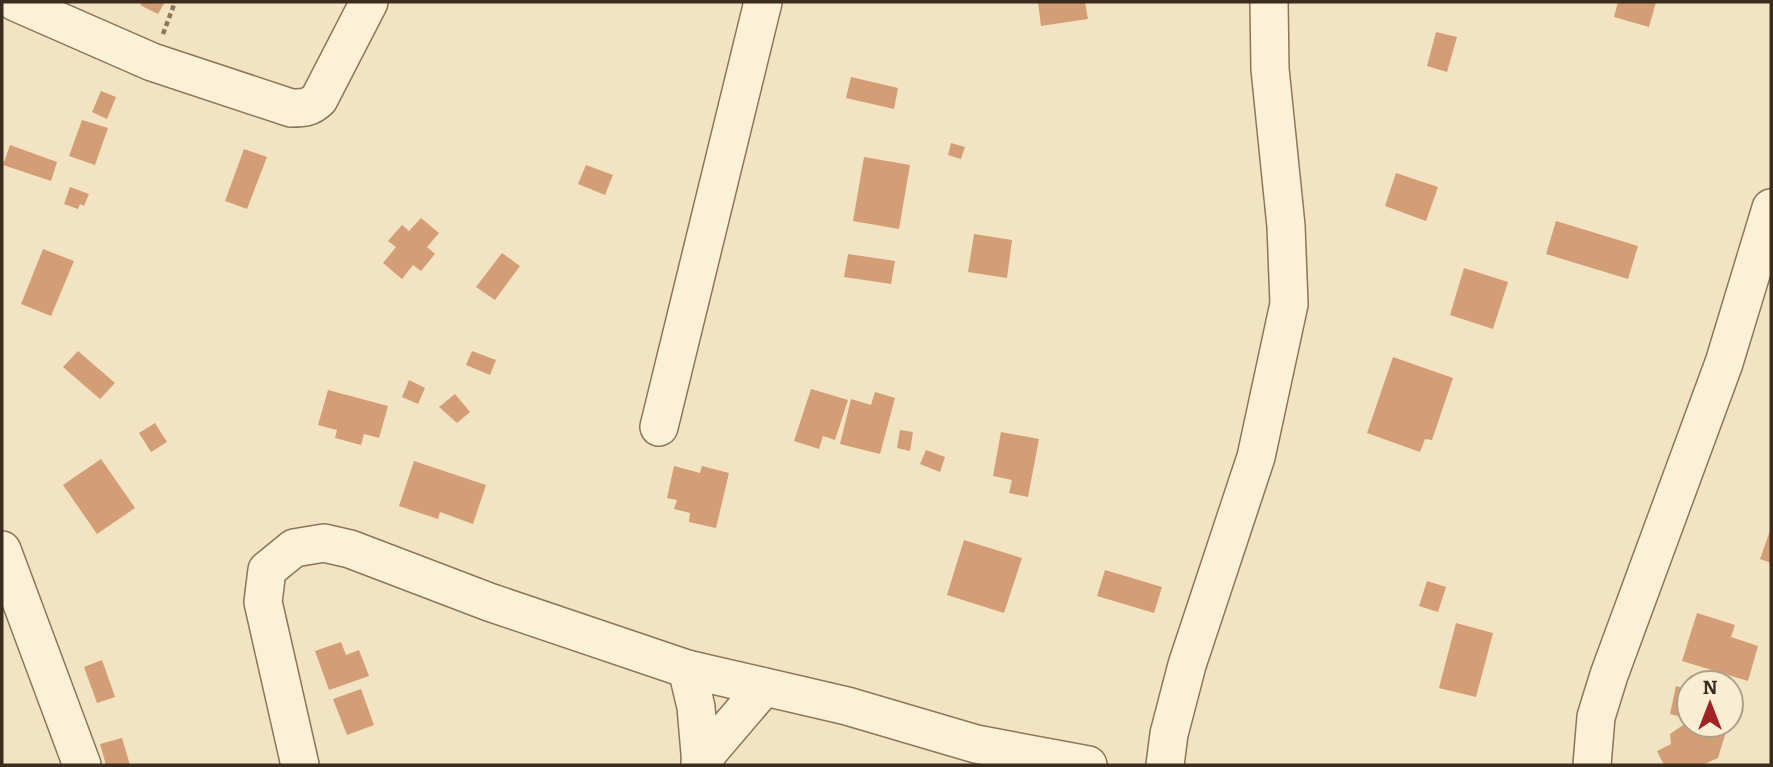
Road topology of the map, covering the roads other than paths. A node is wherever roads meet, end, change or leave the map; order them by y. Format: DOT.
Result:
graph roads {
  1 [pos="15,2"];
  2 [pos="369,2"];
  3 [pos="763,2"];
  4 [pos="1269,2"];
  5 [pos="1771,208"];
  6 [pos="659,427"];
  7 [pos="2,550"];
  8 [pos="687,669"];
  9 [pos="764,687"];
  10 [pos="700,764"];
  11 [pos="82,765"];
  12 [pos="300,765"];
  13 [pos="1088,765"];
  14 [pos="1165,765"];
  15 [pos="1592,765"];
  1 -- 2 [label="street"];
  3 -- 6 [label="street"];
  4 -- 14 [label="street"];
  5 -- 15 [label="street"];
  7 -- 11 [label="street"];
  8 -- 9 [label="street"];
  8 -- 10 [label="street"];
  8 -- 12 [label="street"];
  9 -- 10 [label="street"];
  9 -- 13 [label="street"];
}
